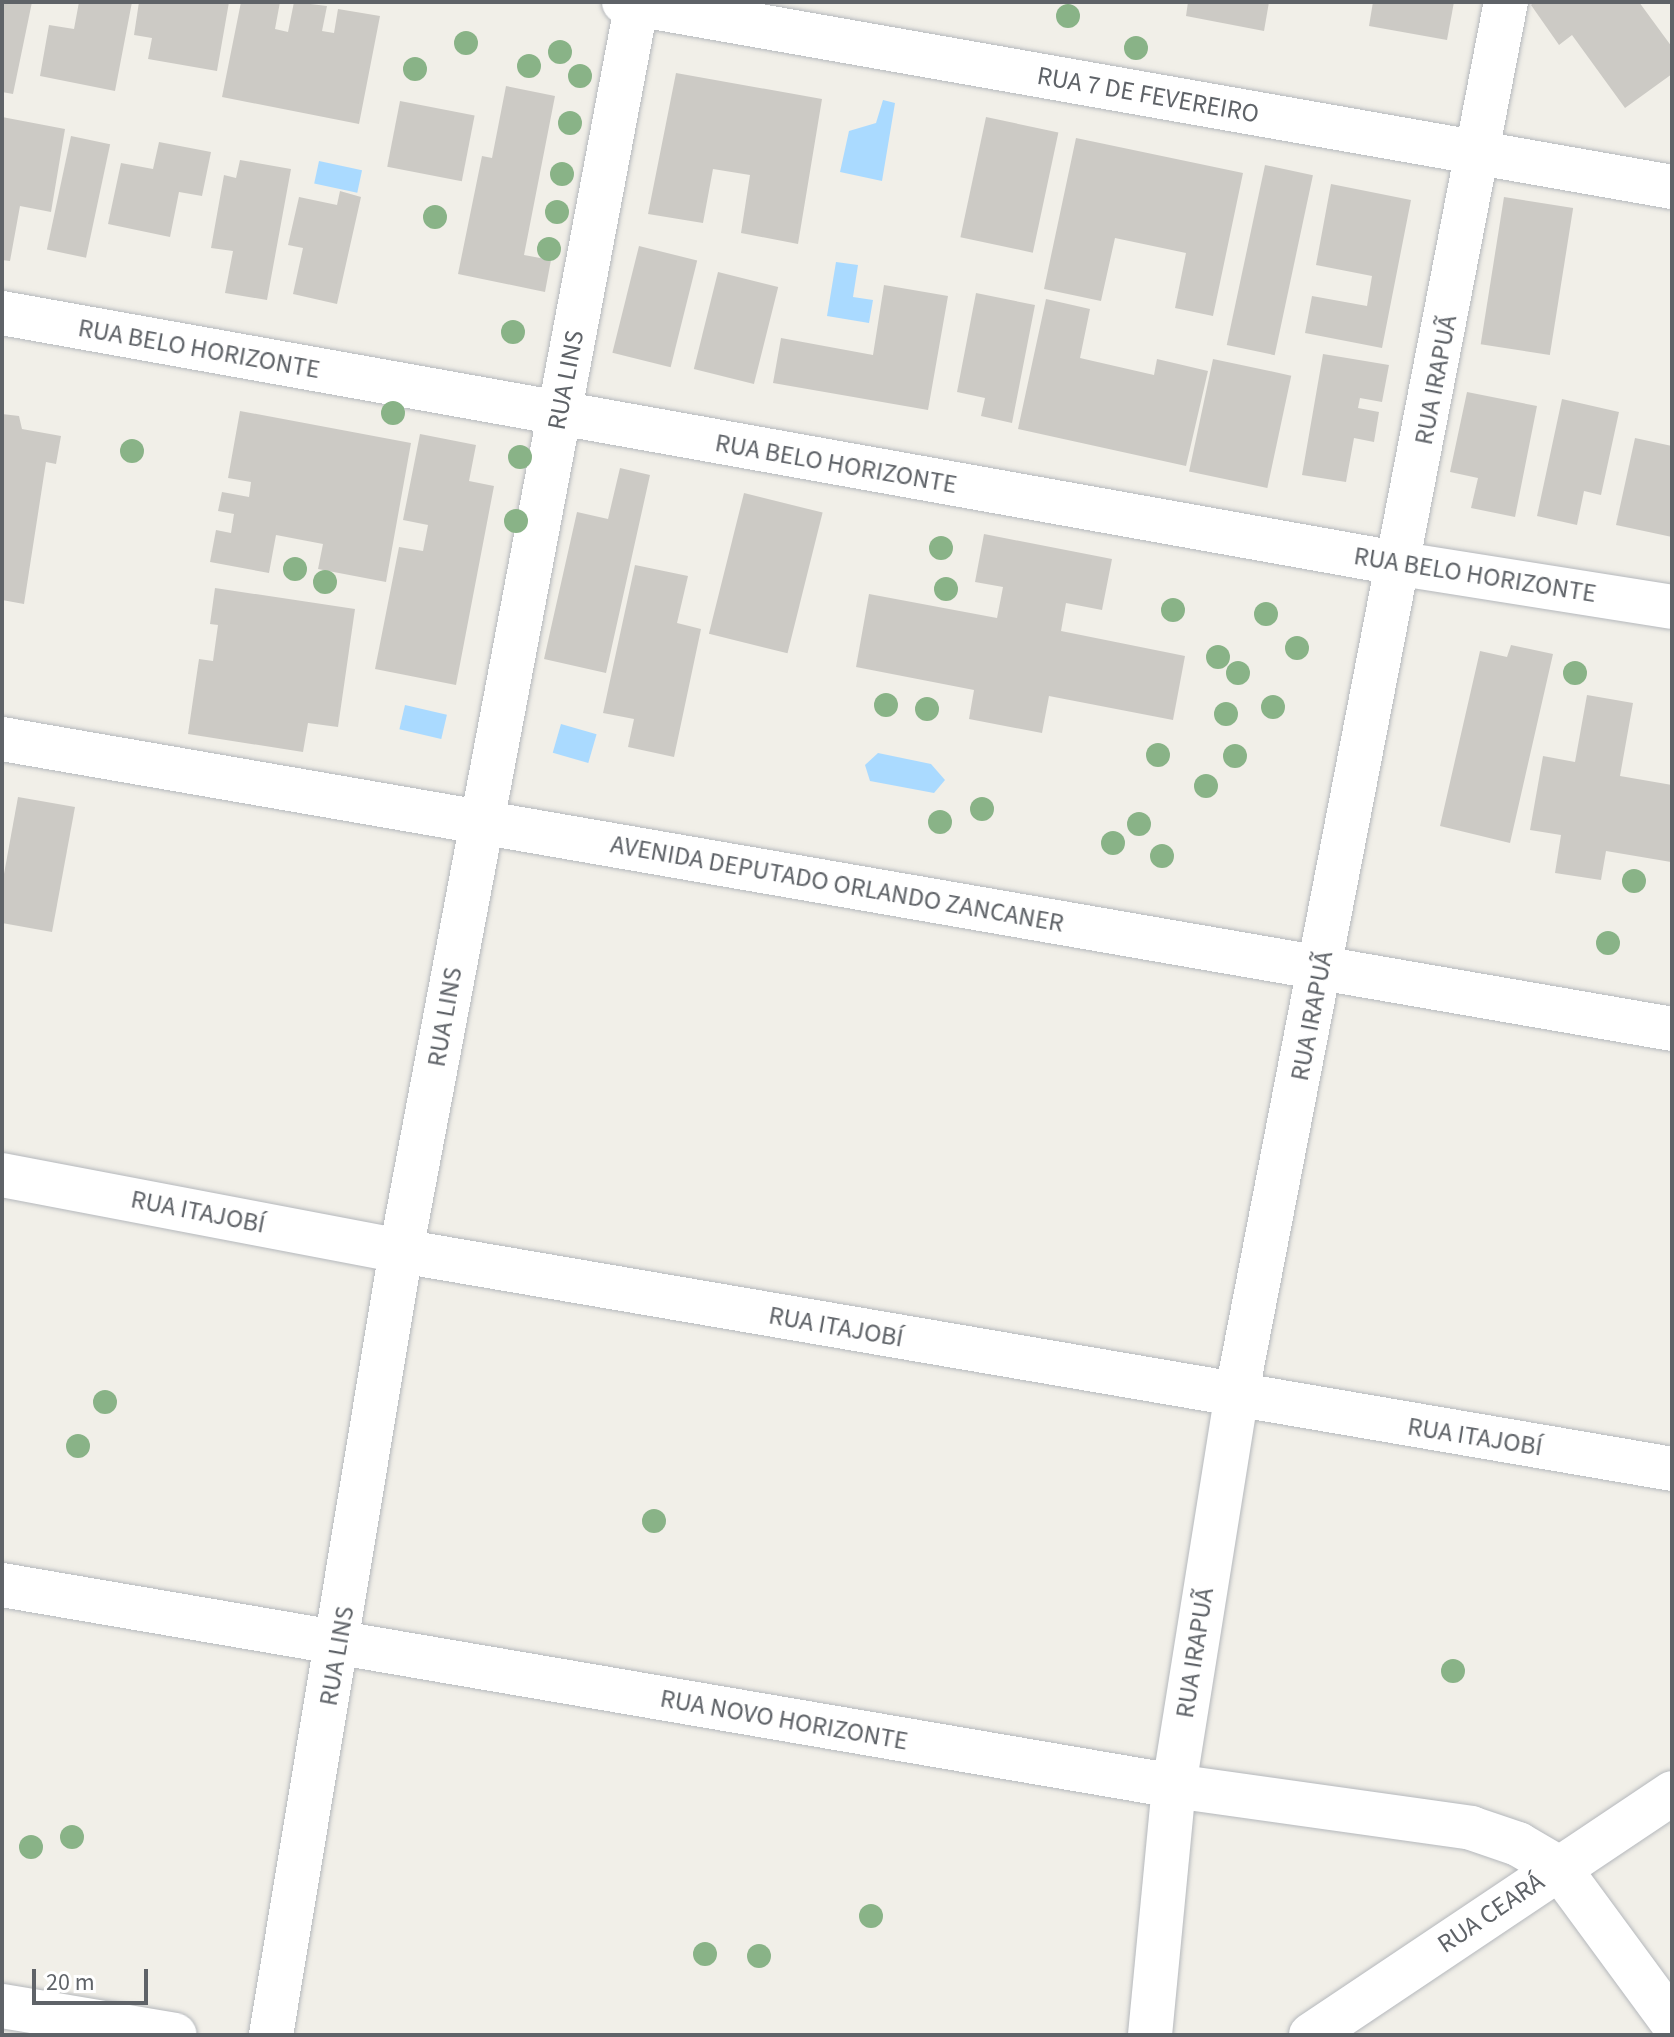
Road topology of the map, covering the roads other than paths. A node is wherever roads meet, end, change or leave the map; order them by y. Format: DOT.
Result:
graph roads {
  1 [pos="1506,2"];
  2 [pos="633,3"];
  3 [pos="1479,154"];
  4 [pos="1672,187"];
  5 [pos="2,313"];
  6 [pos="560,414"];
  7 [pos="1401,564"];
  8 [pos="1672,607"];
  9 [pos="2,739"];
  10 [pos="480,823"];
  11 [pos="1321,966"];
  12 [pos="1672,1029"];
  13 [pos="2,1175"];
  14 [pos="401,1251"];
  15 [pos="1236,1397"];
  16 [pos="1672,1469"];
  17 [pos="2,1585"];
  18 [pos="339,1644"];
  19 [pos="1174,1786"];
  20 [pos="1672,1793"];
  21 [pos="1559,1868"];
  22 [pos="2,2006"];
  23 [pos="1672,2022"];
  24 [pos="175,2035"];
  25 [pos="271,2035"];
  26 [pos="1150,2035"];
  27 [pos="1311,2035"];
  1 -- 3 [label="street, RUA IRAPUÃ"];
  2 -- 3 [label="street, RUA 7 DE FEVEREIRO"];
  2 -- 6 [label="street, RUA LINS"];
  3 -- 4 [label="street, RUA 7 DE FEVEREIRO"];
  3 -- 7 [label="street, RUA IRAPUÃ"];
  5 -- 6 [label="street, RUA BELO HORIZONTE"];
  6 -- 7 [label="street, RUA BELO HORIZONTE"];
  6 -- 10 [label="street, RUA LINS"];
  7 -- 8 [label="street, RUA BELO HORIZONTE"];
  7 -- 11 [label="street, RUA IRAPUÃ"];
  9 -- 10 [label="street, AVENIDA DEPUTADO ORLANDO ZANCANER"];
  10 -- 11 [label="street, AVENIDA DEPUTADO ORLANDO ZANCANER"];
  10 -- 14 [label="street, RUA LINS"];
  11 -- 12 [label="street, AVENIDA DEPUTADO ORLANDO ZANCANER"];
  11 -- 15 [label="street, RUA IRAPUÃ"];
  13 -- 14 [label="street, RUA ITAJOBÍ"];
  14 -- 15 [label="street, RUA ITAJOBÍ"];
  14 -- 18 [label="street, RUA LINS"];
  15 -- 16 [label="street, RUA ITAJOBÍ"];
  15 -- 19 [label="street, RUA IRAPUÃ"];
  17 -- 18 [label="street, RUA NOVO HORIZONTE"];
  18 -- 19 [label="street, RUA NOVO HORIZONTE"];
  18 -- 25 [label="street, RUA LINS"];
  19 -- 21 [label="street, RUA NOVO HORIZONTE"];
  19 -- 26 [label="street, RUA IRAPUÃ"];
  20 -- 21 [label="street, RUA CEARÁ"];
  21 -- 23 [label="street"];
  21 -- 27 [label="street, RUA CEARÁ"];
  22 -- 24 [label="street"];
}
